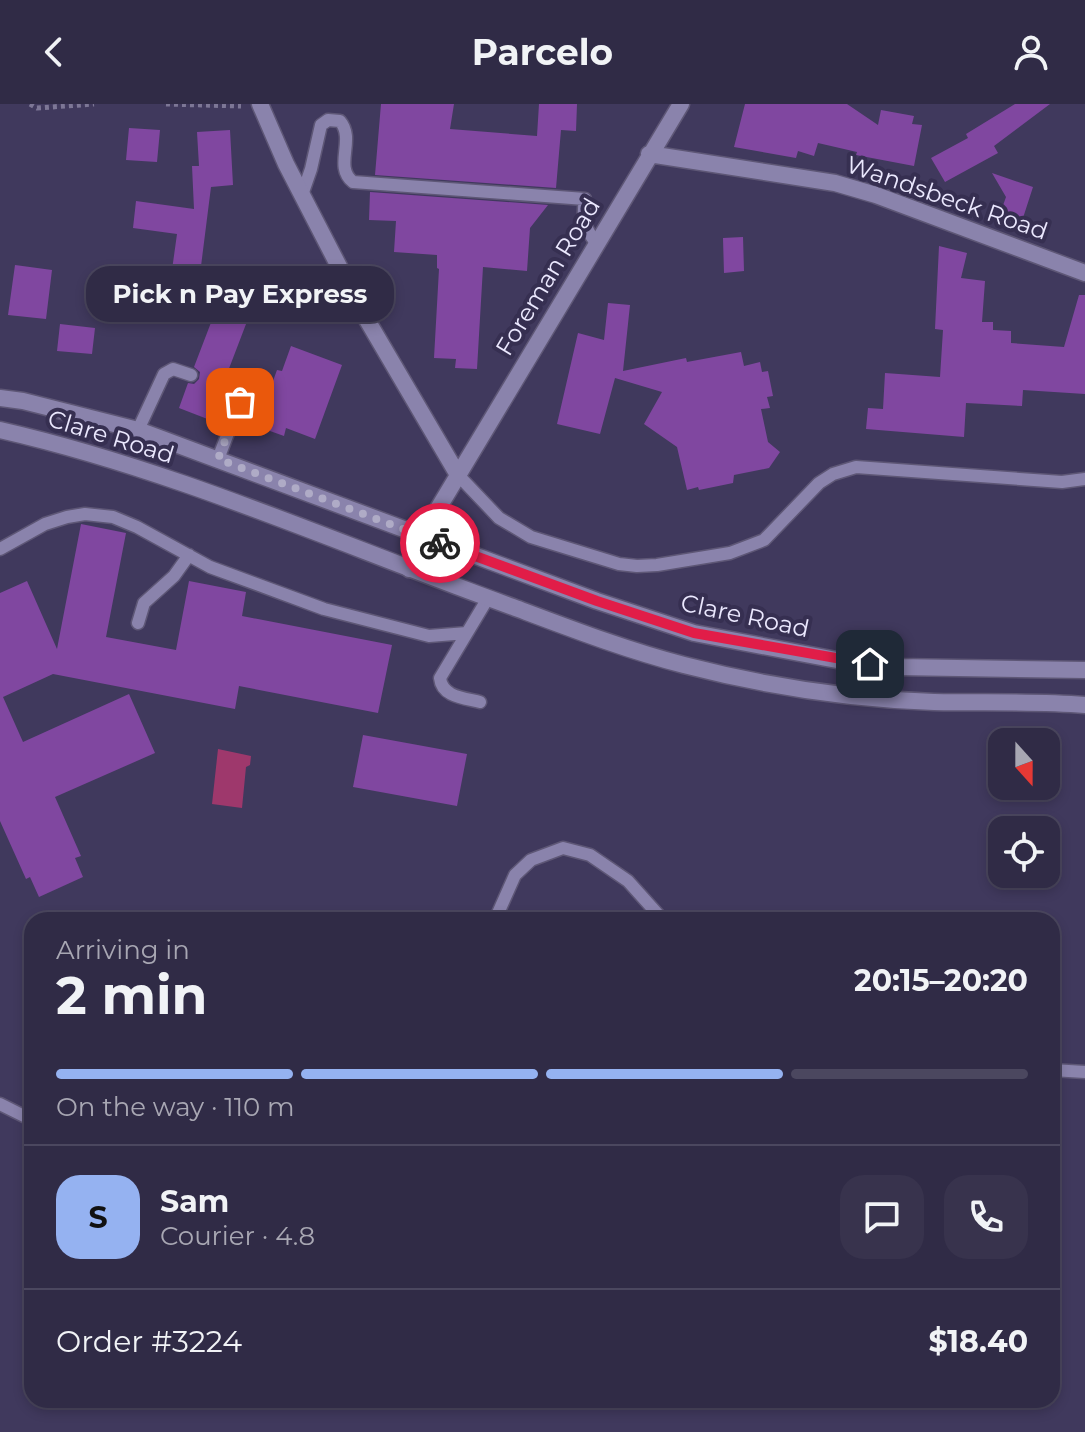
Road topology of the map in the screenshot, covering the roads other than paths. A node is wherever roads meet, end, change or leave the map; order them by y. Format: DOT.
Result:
graph roads {
  1 [pos="681,104"];
  2 [pos="260,106"];
  3 [pos="649,154"];
  4 [pos="302,195"];
  5 [pos="596,243"];
  6 [pos="1085,273"];
  7 [pos="191,375"];
  8 [pos="222,387"];
  9 [pos="0,398"];
  10 [pos="0,430"];
  11 [pos="138,430"];
  12 [pos="218,459"];
  13 [pos="458,475"];
  14 [pos="1085,479"];
  15 [pos="424,537"];
  16 [pos="0,549"];
  17 [pos="189,555"];
  18 [pos="409,569"];
  19 [pos="488,598"];
  20 [pos="138,623"];
  21 [pos="467,633"];
  22 [pos="1085,670"];
  23 [pos="480,702"];
  24 [pos="1085,705"];
  25 [pos="499,912"];
  26 [pos="656,912"];
  27 [pos="1060,1070"];
  28 [pos="1085,1072"];
  29 [pos="0,1104"];
  30 [pos="24,1116"];
  1 -- 3 [label="street, Foreman Road"];
  2 -- 4 [label="street"];
  3 -- 5 [label="street, Foreman Road"];
  3 -- 6 [label="street, Wandsbeck Road"];
  4 -- 5 [label="lane"];
  4 -- 13 [label="street"];
  5 -- 13 [label="street, Foreman Road"];
  7 -- 11 [label="lane"];
  8 -- 12 [label="lane"];
  9 -- 11 [label="street, Clare Road"];
  10 -- 18 [label="street, Clare Road"];
  11 -- 12 [label="street, Clare Road"];
  12 -- 15 [label="street, Clare Road"];
  13 -- 14 [label="lane"];
  13 -- 15 [label="street, Foreman Road"];
  15 -- 18 [label="street, Foreman Road"];
  15 -- 22 [label="street, Clare Road"];
  16 -- 17 [label="lane"];
  17 -- 20 [label="lane"];
  17 -- 21 [label="lane"];
  18 -- 19 [label="street, Clare Road"];
  19 -- 21 [label="lane"];
  19 -- 24 [label="street, Clare Road"];
  21 -- 23 [label="lane"];
  25 -- 26 [label="lane"];
  27 -- 28 [label="lane"];
  29 -- 30 [label="lane"];
}
